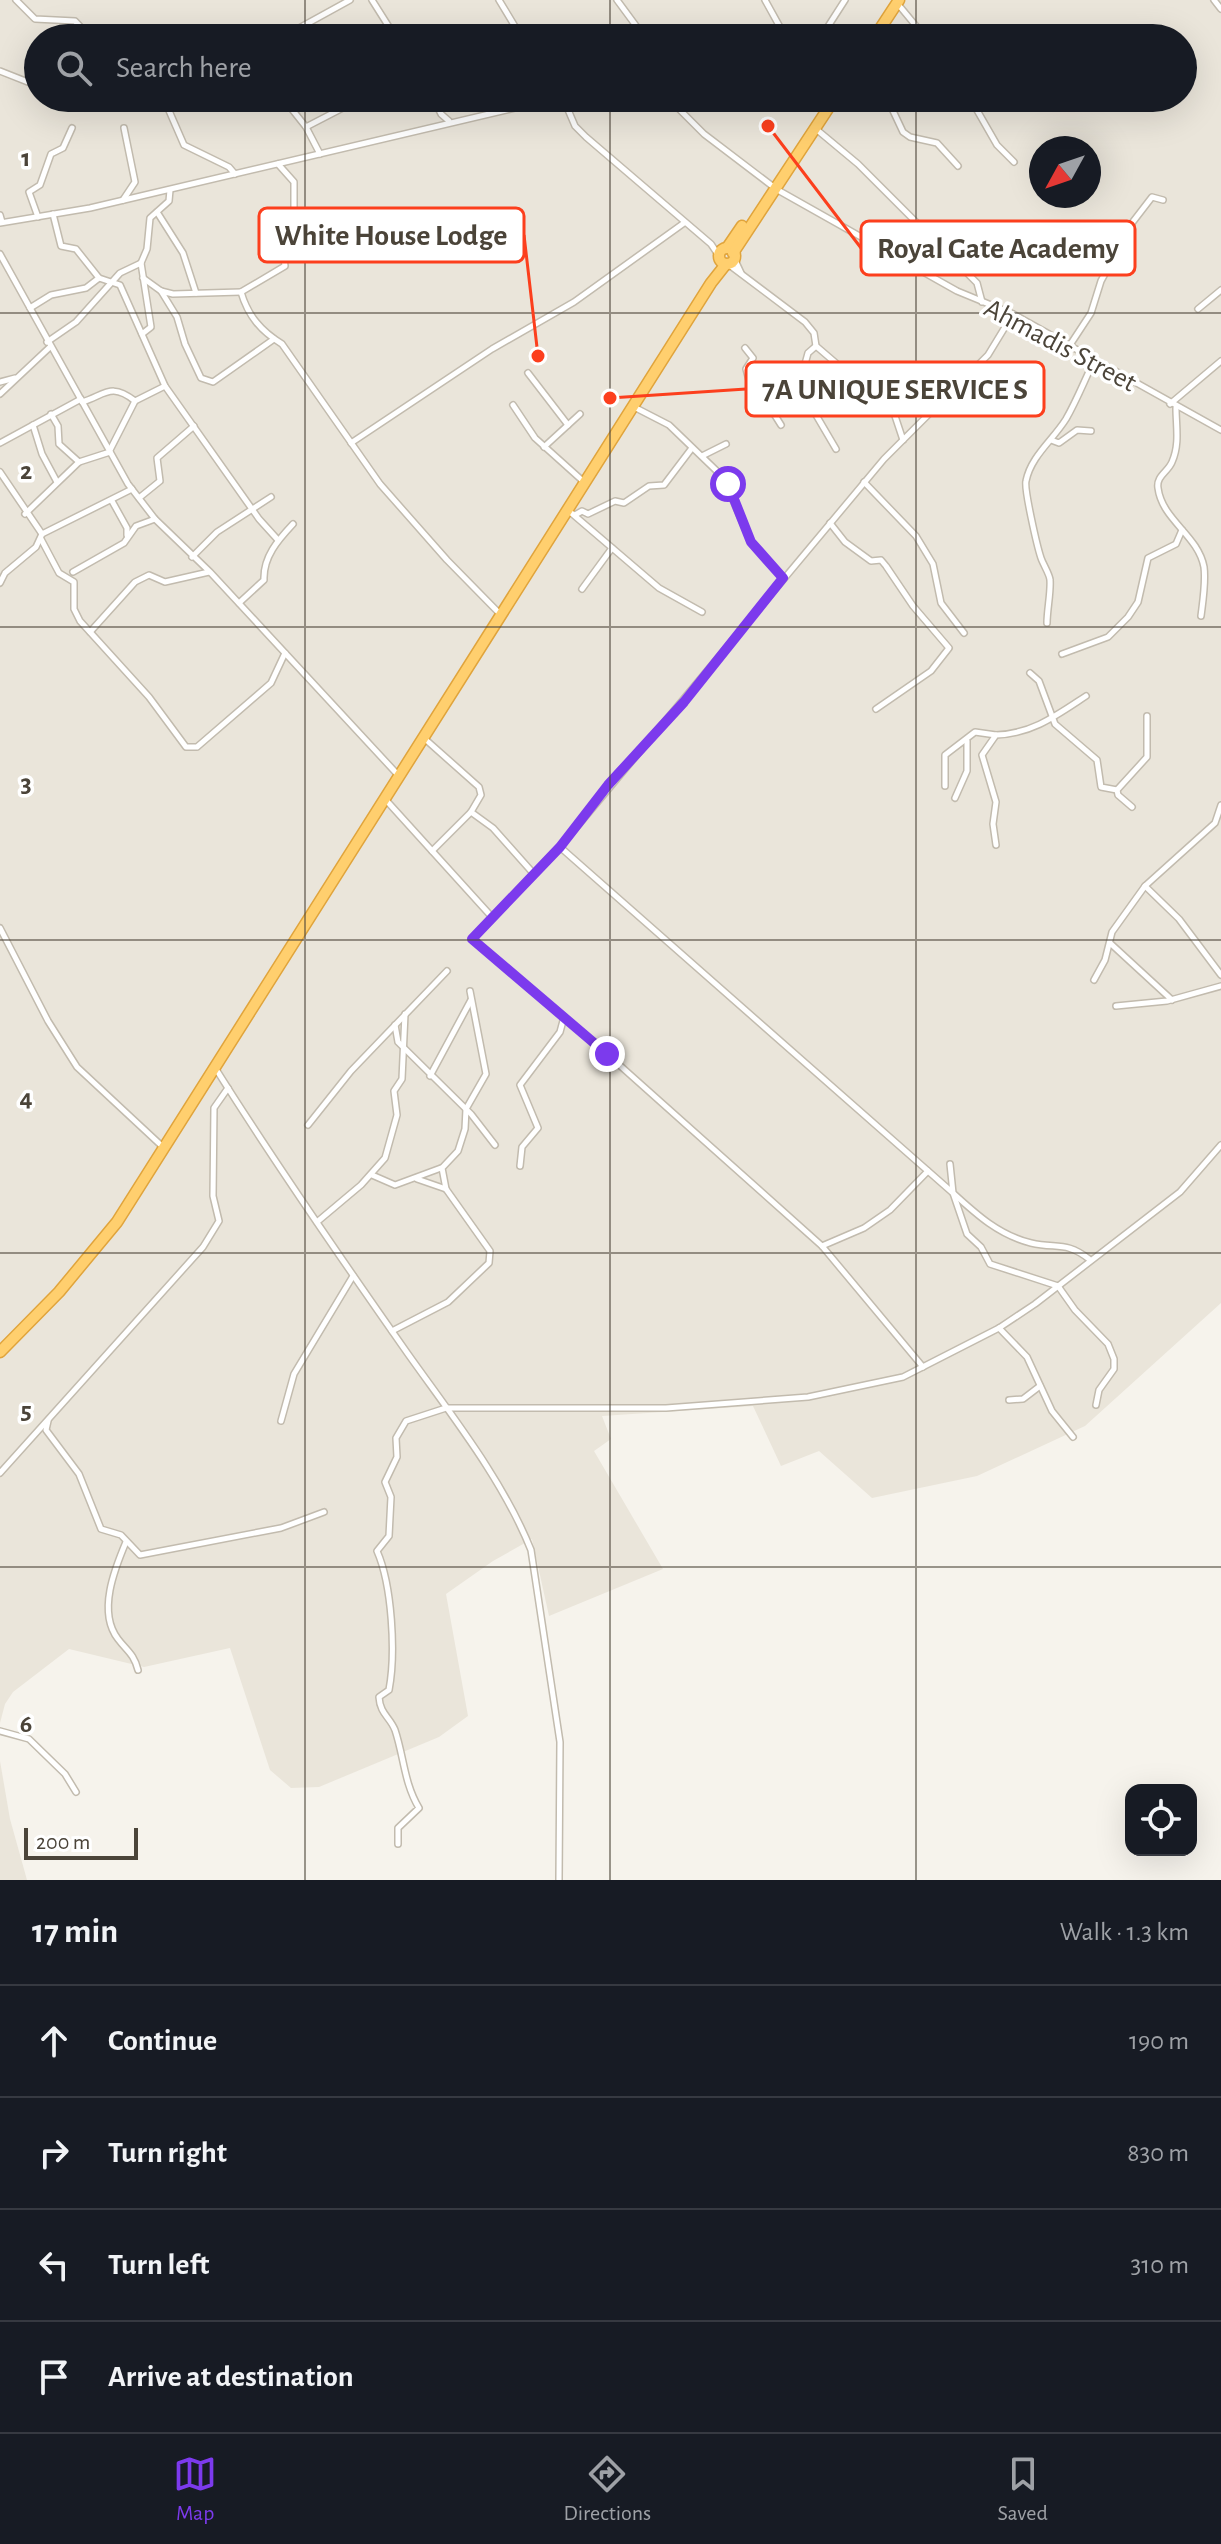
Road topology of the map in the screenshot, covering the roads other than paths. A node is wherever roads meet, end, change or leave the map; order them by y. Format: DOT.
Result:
graph roads {
  1 [pos="16,0"];
  2 [pos="350,0"];
  3 [pos="372,0"];
  4 [pos="499,0"];
  5 [pos="617,0"];
  6 [pos="765,0"];
  7 [pos="845,0"];
  8 [pos="1214,0"];
  9 [pos="896,1"];
  10 [pos="1221,9"];
  11 [pos="78,24"];
  12 [pos="306,24"];
  13 [pos="387,24"];
  14 [pos="514,24"];
  15 [pos="635,24"];
  16 [pos="778,24"];
  17 [pos="830,24"];
  18 [pos="878,24"];
  19 [pos="882,24"];
  20 [pos="915,24"];
  21 [pos="0,71"];
  22 [pos="24,80"];
  23 [pos="170,112"];
  24 [pos="294,112"];
  25 [pos="335,112"];
  26 [pos="440,112"];
  27 [pos="490,112"];
  28 [pos="569,112"];
  29 [pos="682,112"];
  30 [pos="819,112"];
  31 [pos="826,112"];
  32 [pos="894,112"];
  33 [pos="978,112"];
  34 [pos="450,121"];
  35 [pos="306,127"];
  36 [pos="72,128"];
  37 [pos="124,128"];
  38 [pos="815,129"];
  39 [pos="320,154"];
  40 [pos="1014,162"];
  41 [pos="278,164"];
  42 [pos="958,166"];
  43 [pos="235,174"];
  44 [pos="773,187"];
  45 [pos="170,190"];
  46 [pos="123,200"];
  47 [pos="1163,200"];
  48 [pos="157,212"];
  49 [pos="53,214"];
  50 [pos="0,215"];
  51 [pos="38,217"];
  52 [pos="1,223"];
  53 [pos="684,223"];
  54 [pos="0,254"];
  55 [pos="727,256"];
  56 [pos="141,263"];
  57 [pos="99,278"];
  58 [pos="143,278"];
  59 [pos="111,282"];
  60 [pos="1221,290"];
  61 [pos="161,291"];
  62 [pos="241,292"];
  63 [pos="196,293"];
  64 [pos="982,302"];
  65 [pos="30,308"];
  66 [pos="1198,309"];
  67 [pos="1013,314"];
  68 [pos="142,334"];
  69 [pos="274,339"];
  70 [pos="49,344"];
  71 [pos="1070,345"];
  72 [pos="816,346"];
  73 [pos="745,348"];
  74 [pos="1095,359"];
  75 [pos="1221,361"];
  76 [pos="528,373"];
  77 [pos="20,377"];
  78 [pos="0,382"];
  79 [pos="165,386"];
  80 [pos="799,386"];
  81 [pos="0,394"];
  82 [pos="81,400"];
  83 [pos="135,401"];
  84 [pos="1170,404"];
  85 [pos="513,405"];
  86 [pos="769,406"];
  87 [pos="634,407"];
  88 [pos="1176,408"];
  89 [pos="51,414"];
  90 [pos="580,414"];
  91 [pos="33,425"];
  92 [pos="568,425"];
  93 [pos="781,425"];
  94 [pos="194,426"];
  95 [pos="1221,430"];
  96 [pos="1091,431"];
  97 [pos="903,440"];
  98 [pos="1051,440"];
  99 [pos="0,443"];
  100 [pos="351,443"];
  101 [pos="726,444"];
  102 [pos="544,447"];
  103 [pos="692,448"];
  104 [pos="836,449"];
  105 [pos="110,451"];
  106 [pos="702,456"];
  107 [pos="79,462"];
  108 [pos="0,472"];
  109 [pos="57,482"];
  110 [pos="864,482"];
  111 [pos="585,483"];
  112 [pos="132,489"];
  113 [pos="271,497"];
  114 [pos="139,498"];
  115 [pos="112,501"];
  116 [pos="254,510"];
  117 [pos="572,513"];
  118 [pos="25,514"];
  119 [pos="155,519"];
  120 [pos="830,523"];
  121 [pos="293,524"];
  122 [pos="1182,530"];
  123 [pos="127,535"];
  124 [pos="41,537"];
  125 [pos="278,540"];
  126 [pos="612,548"];
  127 [pos="192,557"];
  128 [pos="73,572"];
  129 [pos="210,572"];
  130 [pos="783,578"];
  131 [pos="0,583"];
  132 [pos="582,589"];
  133 [pos="239,603"];
  134 [pos="702,612"];
  135 [pos="502,616"];
  136 [pos="1201,616"];
  137 [pos="1047,623"];
  138 [pos="89,632"];
  139 [pos="964,633"];
  140 [pos="285,653"];
  141 [pos="1062,654"];
  142 [pos="1030,673"];
  143 [pos="1086,696"];
  144 [pos="876,709"];
  145 [pos="1147,716"];
  146 [pos="1053,718"];
  147 [pos="996,735"];
  148 [pos="424,738"];
  149 [pos="967,740"];
  150 [pos="400,777"];
  151 [pos="945,786"];
  152 [pos="1117,790"];
  153 [pos="955,798"];
  154 [pos="385,799"];
  155 [pos="1221,805"];
  156 [pos="1132,807"];
  157 [pos="471,812"];
  158 [pos="996,845"];
  159 [pos="560,847"];
  160 [pos="432,851"];
  161 [pos="533,873"];
  162 [pos="1145,886"];
  163 [pos="491,916"];
  164 [pos="0,928"];
  165 [pos="1110,943"];
  166 [pos="447,971"];
  167 [pos="1221,975"];
  168 [pos="1094,980"];
  169 [pos="1221,986"];
  170 [pos="470,991"];
  171 [pos="471,999"];
  172 [pos="1172,1000"];
  173 [pos="1116,1006"];
  174 [pos="405,1014"];
  175 [pos="564,1017"];
  176 [pos="395,1024"];
  177 [pos="405,1049"];
  178 [pos="214,1066"];
  179 [pos="430,1076"];
  180 [pos="228,1088"];
  181 [pos="466,1109"];
  182 [pos="308,1125"];
  183 [pos="495,1145"];
  184 [pos="1221,1145"];
  185 [pos="165,1149"];
  186 [pos="950,1164"];
  187 [pos="520,1166"];
  188 [pos="442,1168"];
  189 [pos="928,1171"];
  190 [pos="372,1175"];
  191 [pos="417,1179"];
  192 [pos="446,1189"];
  193 [pos="953,1193"];
  194 [pos="317,1222"];
  195 [pos="822,1246"];
  196 [pos="1089,1259"];
  197 [pos="353,1276"];
  198 [pos="1058,1286"];
  199 [pos="999,1328"];
  200 [pos="392,1331"];
  201 [pos="1,1350"];
  202 [pos="923,1367"];
  203 [pos="1040,1386"];
  204 [pos="1009,1400"];
  205 [pos="1096,1405"];
  206 [pos="446,1408"];
  207 [pos="48,1418"];
  208 [pos="281,1421"];
  209 [pos="1073,1437"];
  210 [pos="0,1473"];
  211 [pos="324,1512"];
  212 [pos="126,1542"];
  213 [pos="138,1670"];
  214 [pos="0,1731"];
  215 [pos="76,1792"];
  216 [pos="398,1844"];
  217 [pos="559,1880"];
  1 -- 11 [label="street"];
  2 -- 12 [label="street"];
  3 -- 13 [label="street"];
  4 -- 14 [label="street"];
  5 -- 15 [label="street"];
  6 -- 16 [label="street"];
  7 -- 17 [label="street"];
  8 -- 10 [label="street"];
  9 -- 18 [label="highway"];
  9 -- 19 [label="highway"];
  9 -- 20 [label="street"];
  21 -- 22 [label="street"];
  23 -- 43 [label="street"];
  24 -- 35 [label="street"];
  25 -- 35 [label="street"];
  26 -- 34 [label="street"];
  27 -- 34 [label="street"];
  28 -- 53 [label="street"];
  29 -- 44 [label="street, Ahmadis Street"];
  30 -- 44 [label="highway"];
  31 -- 38 [label="highway"];
  32 -- 42 [label="street"];
  33 -- 40 [label="street"];
  34 -- 39 [label="street"];
  35 -- 39 [label="street"];
  36 -- 51 [label="street"];
  37 -- 46 [label="street"];
  38 -- 44 [label="highway"];
  38 -- 64 [label="street"];
  39 -- 41 [label="street"];
  41 -- 43 [label="street"];
  41 -- 62 [label="street"];
  43 -- 45 [label="street"];
  44 -- 55 [label="highway"];
  44 -- 64 [label="street, Ahmadis Street"];
  45 -- 46 [label="street"];
  45 -- 48 [label="street"];
  46 -- 49 [label="street"];
  47 -- 71 [label="street"];
  48 -- 56 [label="street"];
  48 -- 63 [label="street"];
  49 -- 51 [label="street"];
  49 -- 57 [label="street"];
  50 -- 52 [label="street"];
  51 -- 52 [label="street"];
  53 -- 55 [label="street"];
  53 -- 100 [label="street"];
  54 -- 65 [label="street"];
  55 -- 72 [label="street"];
  55 -- 87 [label="highway"];
  56 -- 58 [label="street"];
  56 -- 59 [label="street"];
  57 -- 59 [label="street"];
  57 -- 65 [label="street"];
  58 -- 61 [label="street"];
  58 -- 68 [label="street"];
  59 -- 68 [label="street"];
  59 -- 70 [label="street"];
  60 -- 66 [label="street"];
  61 -- 63 [label="street"];
  61 -- 69 [label="street"];
  62 -- 63 [label="street"];
  62 -- 69 [label="street"];
  64 -- 67 [label="street, Ahmadis Street"];
  65 -- 70 [label="street"];
  67 -- 71 [label="street, Ahmadis Street"];
  67 -- 97 [label="street"];
  68 -- 79 [label="street"];
  69 -- 100 [label="street"];
  70 -- 77 [label="street"];
  70 -- 82 [label="street"];
  71 -- 74 [label="street, Ahmadis Street"];
  72 -- 80 [label="street"];
  72 -- 97 [label="street"];
  73 -- 86 [label="street"];
  74 -- 84 [label="street, Ahmadis Street"];
  74 -- 98 [label="street"];
  75 -- 84 [label="street"];
  76 -- 92 [label="street"];
  77 -- 78 [label="street"];
  77 -- 81 [label="street"];
  79 -- 83 [label="street"];
  79 -- 94 [label="street"];
  80 -- 86 [label="street"];
  80 -- 104 [label="street"];
  82 -- 83 [label="street"];
  82 -- 89 [label="street"];
  82 -- 105 [label="street"];
  83 -- 105 [label="street"];
  84 -- 88 [label="street, Ahmadis Street"];
  85 -- 102 [label="street"];
  86 -- 93 [label="street"];
  87 -- 103 [label="street"];
  87 -- 111 [label="highway"];
  88 -- 95 [label="street, Ahmadis Street"];
  88 -- 122 [label="street"];
  89 -- 91 [label="street"];
  89 -- 107 [label="street"];
  90 -- 92 [label="street"];
  91 -- 99 [label="street"];
  91 -- 109 [label="street"];
  92 -- 102 [label="street"];
  94 -- 114 [label="street"];
  94 -- 116 [label="street"];
  96 -- 98 [label="street"];
  97 -- 110 [label="street"];
  98 -- 137 [label="street"];
  100 -- 135 [label="street"];
  101 -- 106 [label="street"];
  102 -- 111 [label="street"];
  103 -- 106 [label="street"];
  103 -- 117 [label="street"];
  105 -- 107 [label="street"];
  105 -- 112 [label="street"];
  106 -- 130 [label="street"];
  107 -- 109 [label="street"];
  108 -- 118 [label="street"];
  109 -- 118 [label="street"];
  110 -- 120 [label="street"];
  110 -- 139 [label="street"];
  111 -- 117 [label="highway"];
  112 -- 114 [label="street"];
  112 -- 115 [label="street"];
  113 -- 116 [label="street"];
  114 -- 119 [label="street"];
  115 -- 123 [label="street"];
  115 -- 124 [label="street"];
  116 -- 125 [label="street"];
  116 -- 127 [label="street"];
  117 -- 126 [label="street"];
  117 -- 135 [label="highway"];
  118 -- 124 [label="street"];
  119 -- 123 [label="street"];
  119 -- 127 [label="street"];
  120 -- 130 [label="street"];
  120 -- 144 [label="street"];
  121 -- 125 [label="street"];
  122 -- 136 [label="street"];
  122 -- 141 [label="street"];
  123 -- 128 [label="street"];
  124 -- 131 [label="street"];
  124 -- 138 [label="street"];
  125 -- 133 [label="street"];
  126 -- 132 [label="street"];
  126 -- 134 [label="street"];
  127 -- 129 [label="street"];
  129 -- 133 [label="street"];
  129 -- 138 [label="street"];
  130 -- 159 [label="street"];
  133 -- 140 [label="street"];
  135 -- 148 [label="highway"];
  138 -- 140 [label="street"];
  140 -- 150 [label="street"];
  142 -- 146 [label="street"];
  143 -- 146 [label="street"];
  145 -- 152 [label="street"];
  146 -- 147 [label="street"];
  146 -- 152 [label="street"];
  147 -- 149 [label="street"];
  147 -- 158 [label="street"];
  148 -- 150 [label="highway"];
  148 -- 157 [label="street"];
  149 -- 151 [label="street"];
  149 -- 153 [label="street"];
  150 -- 154 [label="highway"];
  152 -- 156 [label="street"];
  154 -- 160 [label="street"];
  154 -- 178 [label="highway"];
  155 -- 162 [label="street"];
  157 -- 160 [label="street"];
  157 -- 161 [label="street"];
  159 -- 161 [label="street"];
  159 -- 189 [label="street"];
  160 -- 163 [label="street"];
  161 -- 163 [label="street"];
  162 -- 165 [label="street"];
  162 -- 167 [label="street"];
  163 -- 175 [label="street"];
  164 -- 185 [label="street"];
  165 -- 168 [label="street"];
  165 -- 172 [label="street"];
  166 -- 174 [label="street"];
  169 -- 172 [label="street"];
  170 -- 171 [label="street"];
  171 -- 179 [label="street"];
  171 -- 181 [label="street"];
  172 -- 173 [label="street"];
  174 -- 176 [label="street"];
  174 -- 177 [label="street"];
  175 -- 187 [label="street"];
  175 -- 195 [label="street"];
  176 -- 177 [label="street"];
  176 -- 182 [label="street"];
  177 -- 179 [label="street"];
  177 -- 190 [label="street"];
  178 -- 180 [label="street"];
  178 -- 185 [label="highway"];
  179 -- 181 [label="street"];
  180 -- 194 [label="street"];
  180 -- 207 [label="street"];
  181 -- 183 [label="street"];
  181 -- 188 [label="street"];
  184 -- 196 [label="street"];
  185 -- 201 [label="highway"];
  186 -- 193 [label="street"];
  188 -- 191 [label="street"];
  188 -- 192 [label="street"];
  189 -- 193 [label="street"];
  189 -- 195 [label="street"];
  190 -- 191 [label="street"];
  190 -- 194 [label="street"];
  191 -- 192 [label="street"];
  192 -- 200 [label="street"];
  193 -- 196 [label="street"];
  193 -- 198 [label="street"];
  194 -- 197 [label="street"];
  195 -- 202 [label="street"];
  196 -- 198 [label="street"];
  197 -- 200 [label="street"];
  197 -- 208 [label="street"];
  198 -- 199 [label="street"];
  198 -- 205 [label="street"];
  199 -- 202 [label="street"];
  199 -- 203 [label="street"];
  200 -- 206 [label="street"];
  202 -- 206 [label="street"];
  203 -- 204 [label="street"];
  203 -- 209 [label="street"];
  206 -- 216 [label="street"];
  206 -- 217 [label="street"];
  207 -- 210 [label="street"];
  207 -- 212 [label="street"];
  211 -- 212 [label="street"];
  212 -- 213 [label="street"];
  214 -- 215 [label="street"];
}
